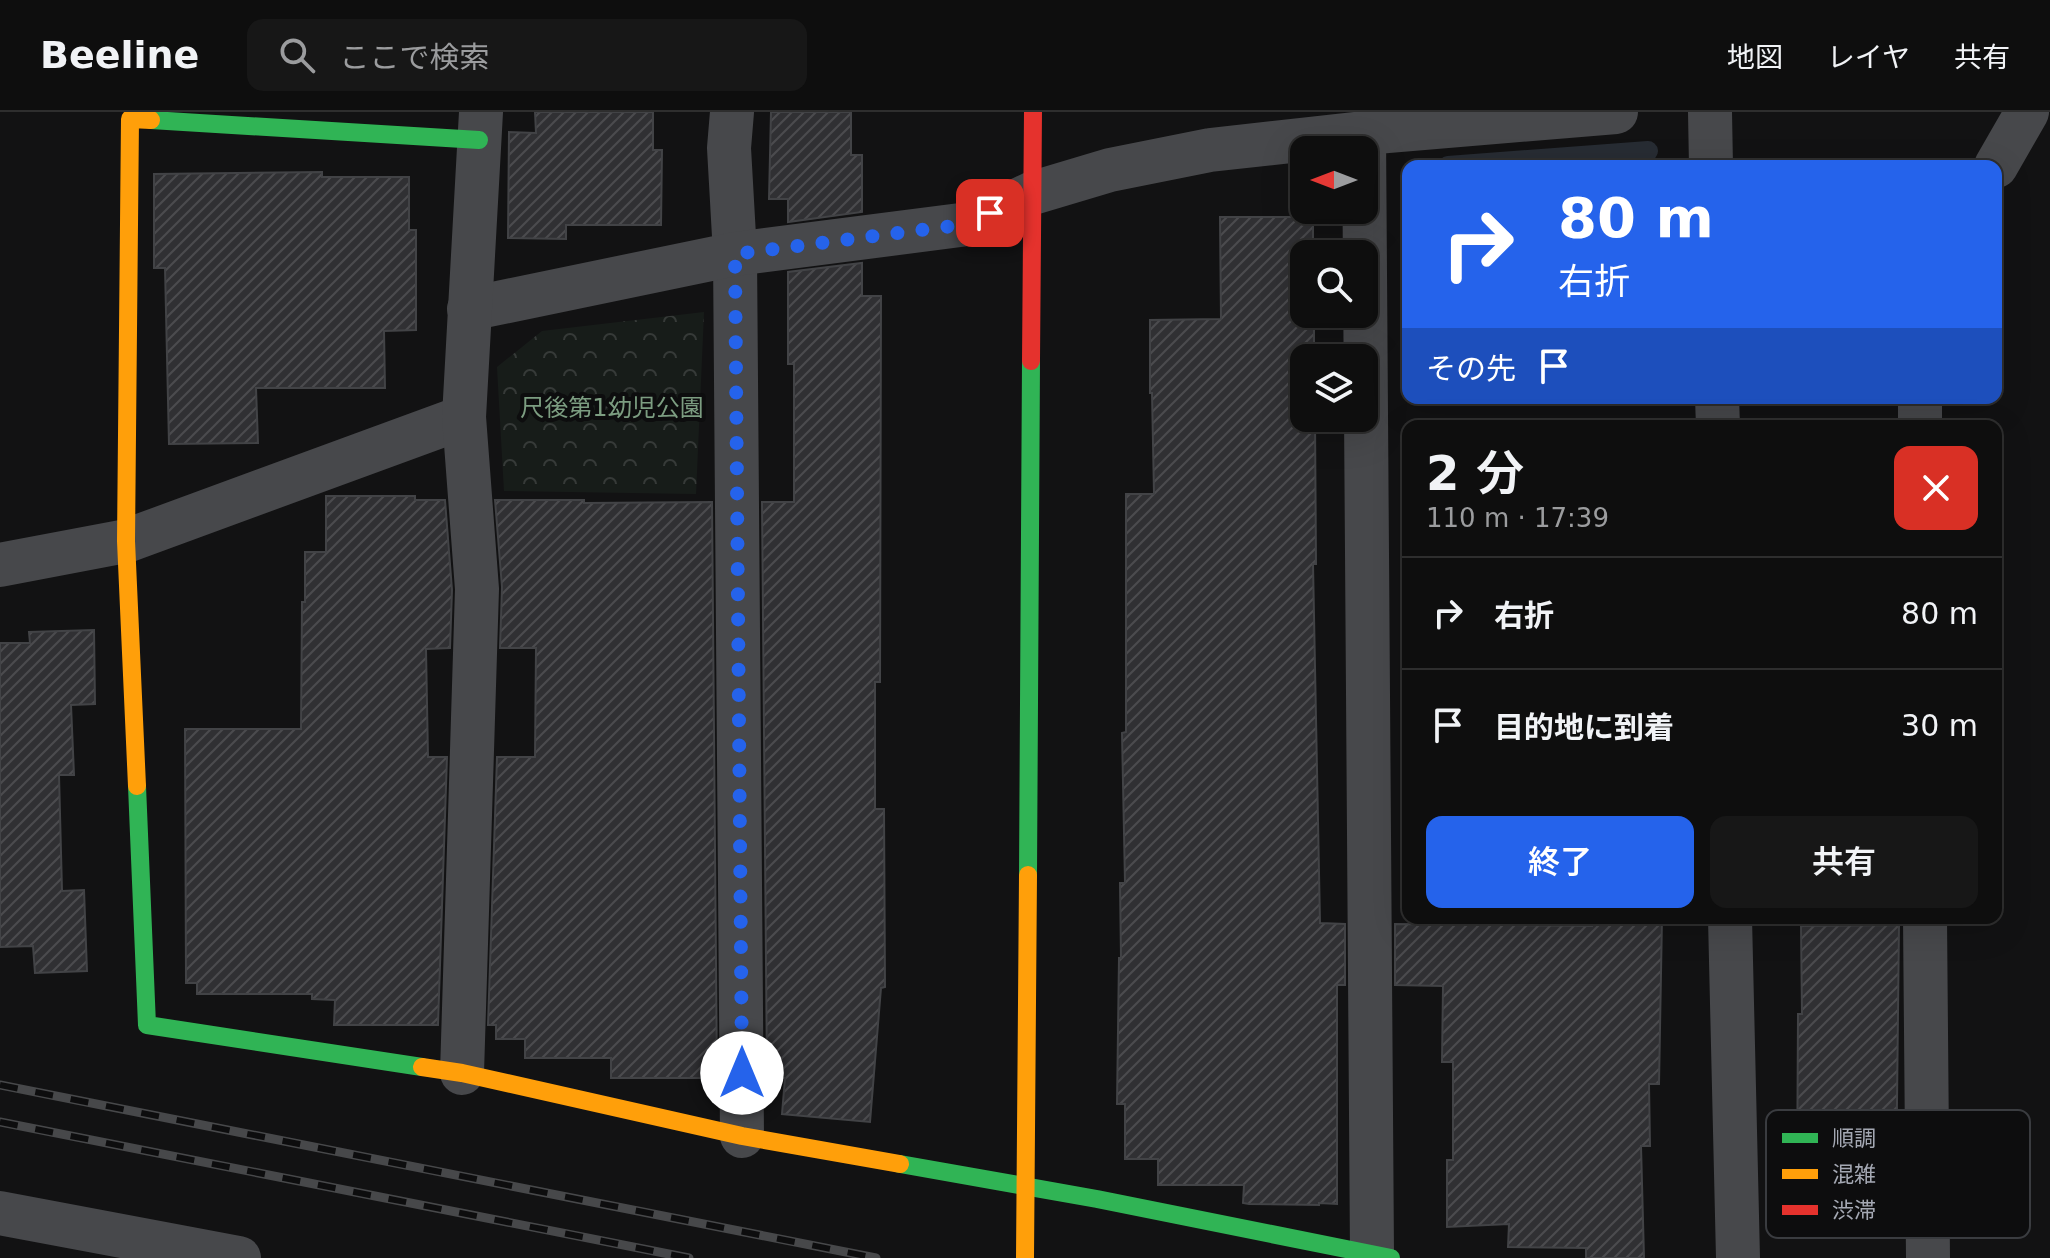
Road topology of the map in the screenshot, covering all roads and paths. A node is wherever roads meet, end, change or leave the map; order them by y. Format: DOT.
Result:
graph roads {
  1 [pos="732,112"];
  2 [pos="1033,112"];
  3 [pos="1616,112"];
  4 [pos="1710,112"];
  5 [pos="2027,112"];
  6 [pos="1509,117"];
  7 [pos="480,126"];
  8 [pos="1364,133"];
  9 [pos="1711,160"];
  10 [pos="1999,160"];
  11 [pos="1033,193"];
  12 [pos="735,254"];
  13 [pos="469,309"];
  14 [pos="464,417"];
  15 [pos="126,541"];
  16 [pos="0,565"];
  17 [pos="1730,924"];
  18 [pos="1925,924"];
  19 [pos="462,1073"];
  20 [pos="1927,1110"];
  21 [pos="742,1136"];
  22 [pos="1027,1188"];
  23 [pos="0,1213"];
  24 [pos="1928,1238"];
  25 [pos="47,1241"];
  26 [pos="1382,1256"];
  27 [pos="239,1258"];
  28 [pos="1025,1258"];
  29 [pos="1738,1258"];
  30 [pos="1928,1258"];
  1 -- 12 [label="street"];
  2 -- 11 [label="street"];
  3 -- 6 [label="street"];
  4 -- 9 [label="street"];
  5 -- 10 [label="street"];
  6 -- 8 [label="street"];
  7 -- 13 [label="street"];
  7 -- 15 [label="street"];
  8 -- 11 [label="street"];
  8 -- 26 [label="street"];
  11 -- 12 [label="street"];
  11 -- 22 [label="street"];
  12 -- 13 [label="street"];
  12 -- 21 [label="street"];
  13 -- 14 [label="street"];
  14 -- 15 [label="street"];
  14 -- 19 [label="street"];
  15 -- 16 [label="street"];
  15 -- 19 [label="street"];
  17 -- 29 [label="street"];
  18 -- 20 [label="street"];
  19 -- 21 [label="street"];
  21 -- 22 [label="street"];
  22 -- 26 [label="street"];
  22 -- 28 [label="street"];
  23 -- 25 [label="street"];
  24 -- 30 [label="street"];
  25 -- 27 [label="street"];
}
